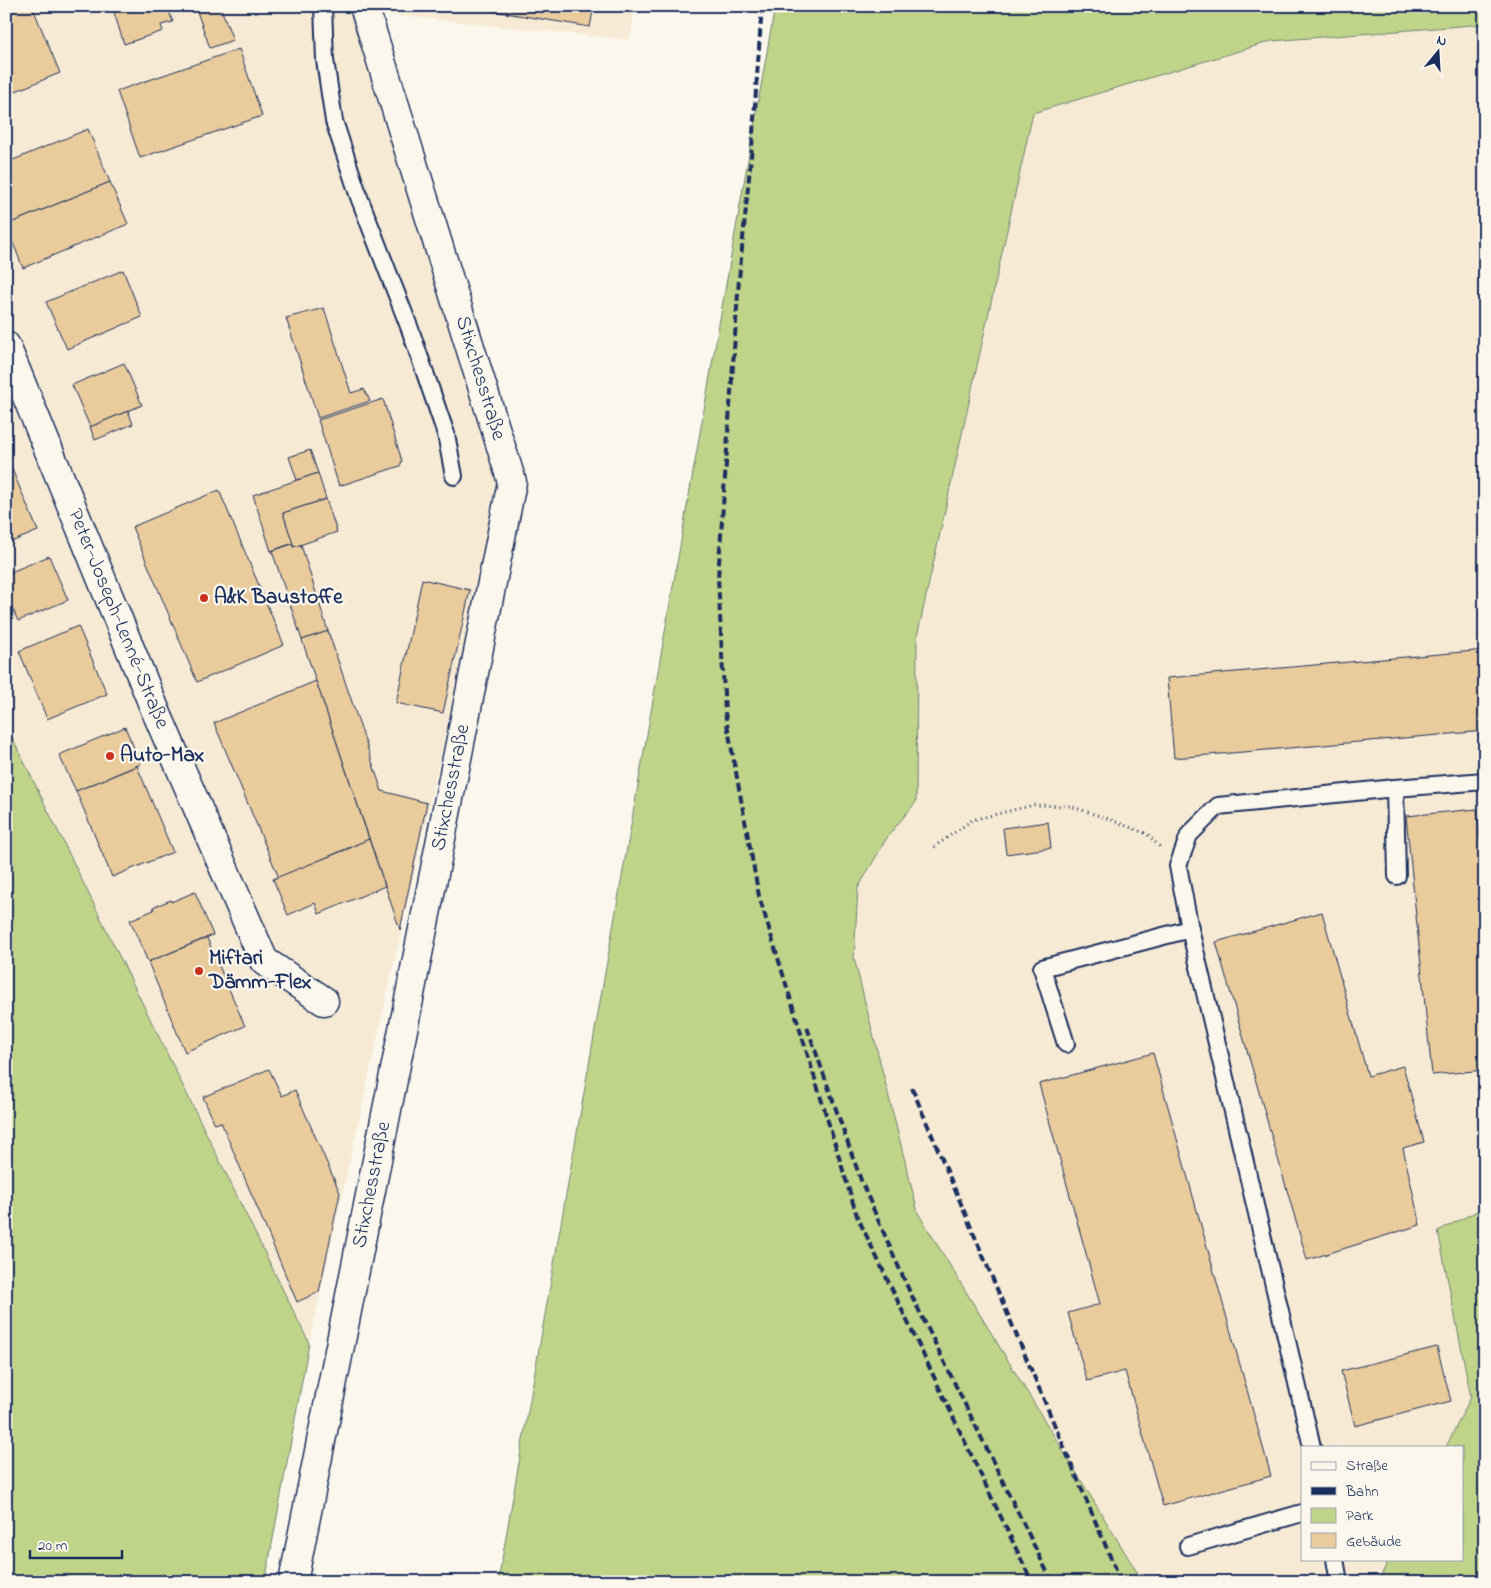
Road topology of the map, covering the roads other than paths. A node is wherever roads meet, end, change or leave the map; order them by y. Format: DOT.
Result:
graph roads {
  1 [pos="323,6"];
  2 [pos="364,6"];
  3 [pos="6,346"];
  4 [pos="454,476"];
  5 [pos="1485,781"];
  6 [pos="1395,788"];
  7 [pos="1397,876"];
  8 [pos="1190,929"];
  9 [pos="324,1001"];
  10 [pos="1066,1044"];
  11 [pos="1312,1446"];
  12 [pos="1301,1513"];
  13 [pos="1188,1546"];
  14 [pos="1335,1560"];
  15 [pos="293,1582"];
  16 [pos="1339,1582"];
  1 -- 4 [label="lane"];
  2 -- 15 [label="street, Stixchesstraße"];
  3 -- 9 [label="street, Peter-Joseph-Lenné-Straße"];
  5 -- 6 [label="lane"];
  6 -- 7 [label="lane"];
  6 -- 8 [label="lane"];
  8 -- 10 [label="lane"];
  8 -- 11 [label="lane"];
  12 -- 13 [label="lane"];
  14 -- 16 [label="lane"];
}
